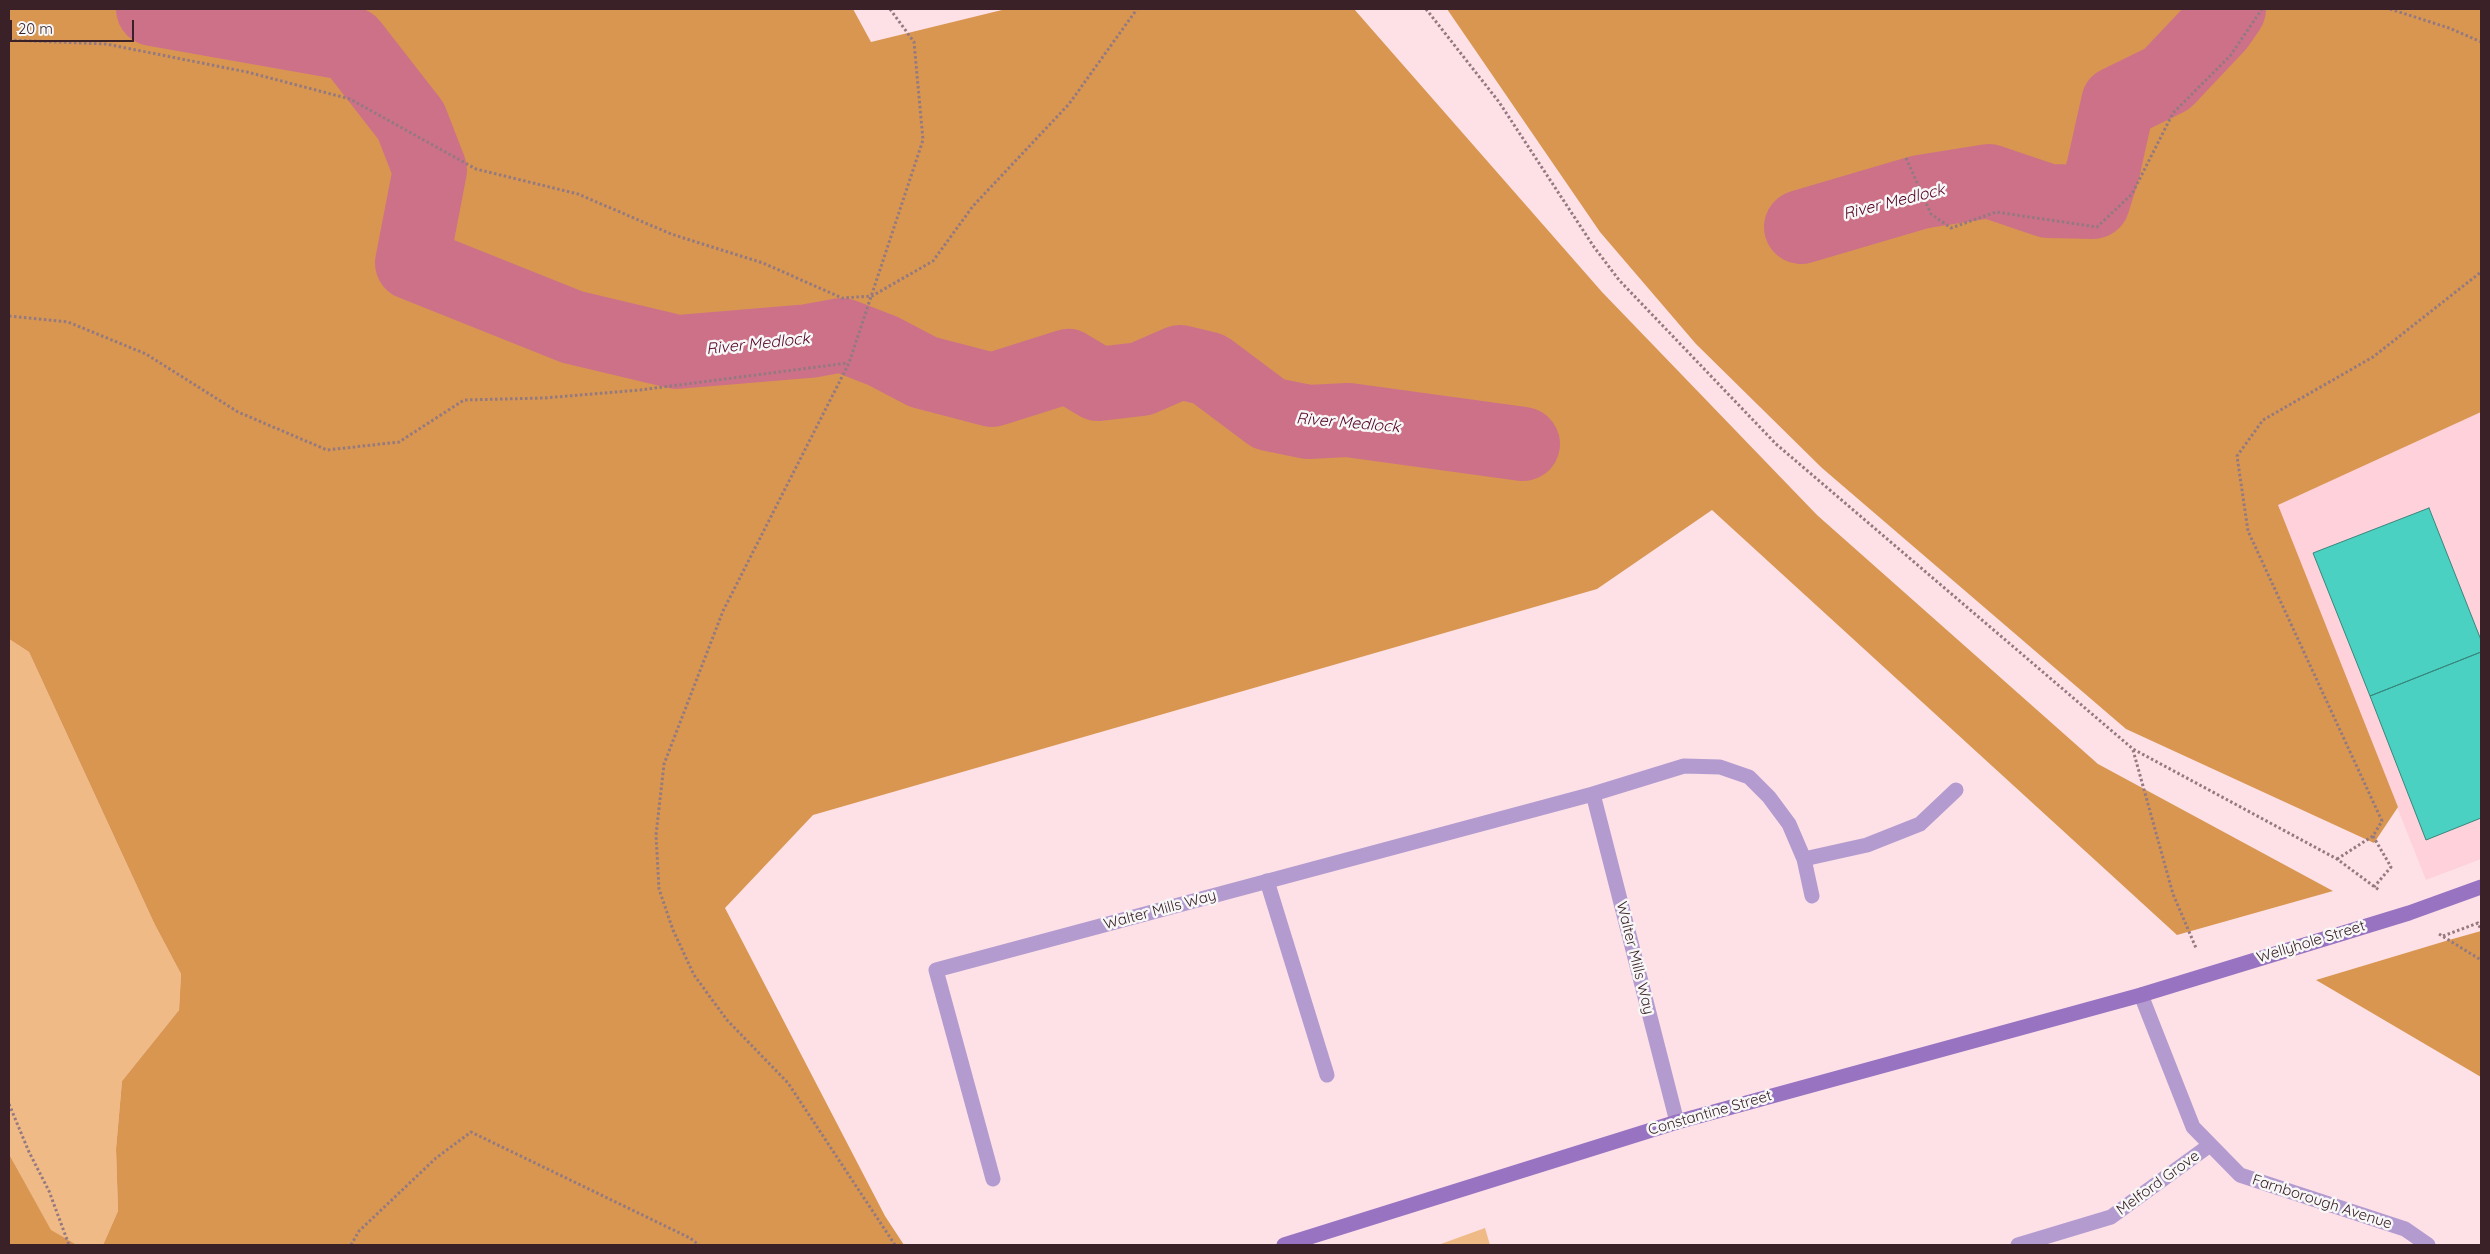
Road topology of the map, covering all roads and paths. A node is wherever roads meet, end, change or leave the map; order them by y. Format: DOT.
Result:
graph roads {
  1 [pos="890,9"];
  2 [pos="1137,9"];
  3 [pos="1426,9"];
  4 [pos="2262,9"];
  5 [pos="2390,9"];
  6 [pos="9,40"];
  7 [pos="2481,42"];
  8 [pos="1906,158"];
  9 [pos="2481,272"];
  10 [pos="872,296"];
  11 [pos="9,316"];
  12 [pos="849,363"];
  13 [pos="2133,749"];
  14 [pos="1956,790"];
  15 [pos="1593,794"];
  16 [pos="2372,836"];
  17 [pos="1804,859"];
  18 [pos="2337,859"];
  19 [pos="1267,881"];
  20 [pos="2481,887"];
  21 [pos="1812,896"];
  22 [pos="2481,930"];
  23 [pos="2481,960"];
  24 [pos="2207,974"];
  25 [pos="2140,995"];
  26 [pos="1327,1075"];
  27 [pos="9,1104"];
  28 [pos="1677,1122"];
  29 [pos="2210,1145"];
  30 [pos="993,1179"];
  31 [pos="69,1245"];
  32 [pos="351,1245"];
  33 [pos="699,1245"];
  34 [pos="896,1245"];
  35 [pos="1284,1245"];
  36 [pos="2018,1245"];
  37 [pos="2428,1245"];
  1 -- 10 [label="path"];
  2 -- 10 [label="path"];
  3 -- 13 [label="path"];
  4 -- 8 [label="path"];
  5 -- 7 [label="path"];
  6 -- 10 [label="path"];
  9 -- 16 [label="path"];
  10 -- 12 [label="path"];
  11 -- 12 [label="path"];
  12 -- 34 [label="path"];
  13 -- 18 [label="path"];
  13 -- 24 [label="path"];
  14 -- 17 [label="street"];
  15 -- 17 [label="street, Walter Mills Way"];
  15 -- 19 [label="street, Walter Mills Way"];
  15 -- 28 [label="street, Walter Mills Way"];
  16 -- 18 [label="path"];
  16 -- 18 [label="path"];
  17 -- 21 [label="street, Walter Mills Way"];
  19 -- 26 [label="street"];
  19 -- 30 [label="street, Walter Mills Way"];
  20 -- 24 [label="street, Wellyhole Street"];
  22 -- 23 [label="path"];
  24 -- 25 [label="street, Wellyhole Street"];
  25 -- 28 [label="street, Constantine Street"];
  25 -- 29 [label="street, Farnborough Avenue"];
  27 -- 31 [label="path"];
  28 -- 35 [label="street, Constantine Street"];
  29 -- 36 [label="street, Melford Grove"];
  29 -- 37 [label="street, Farnborough Avenue"];
  32 -- 33 [label="path"];
}
